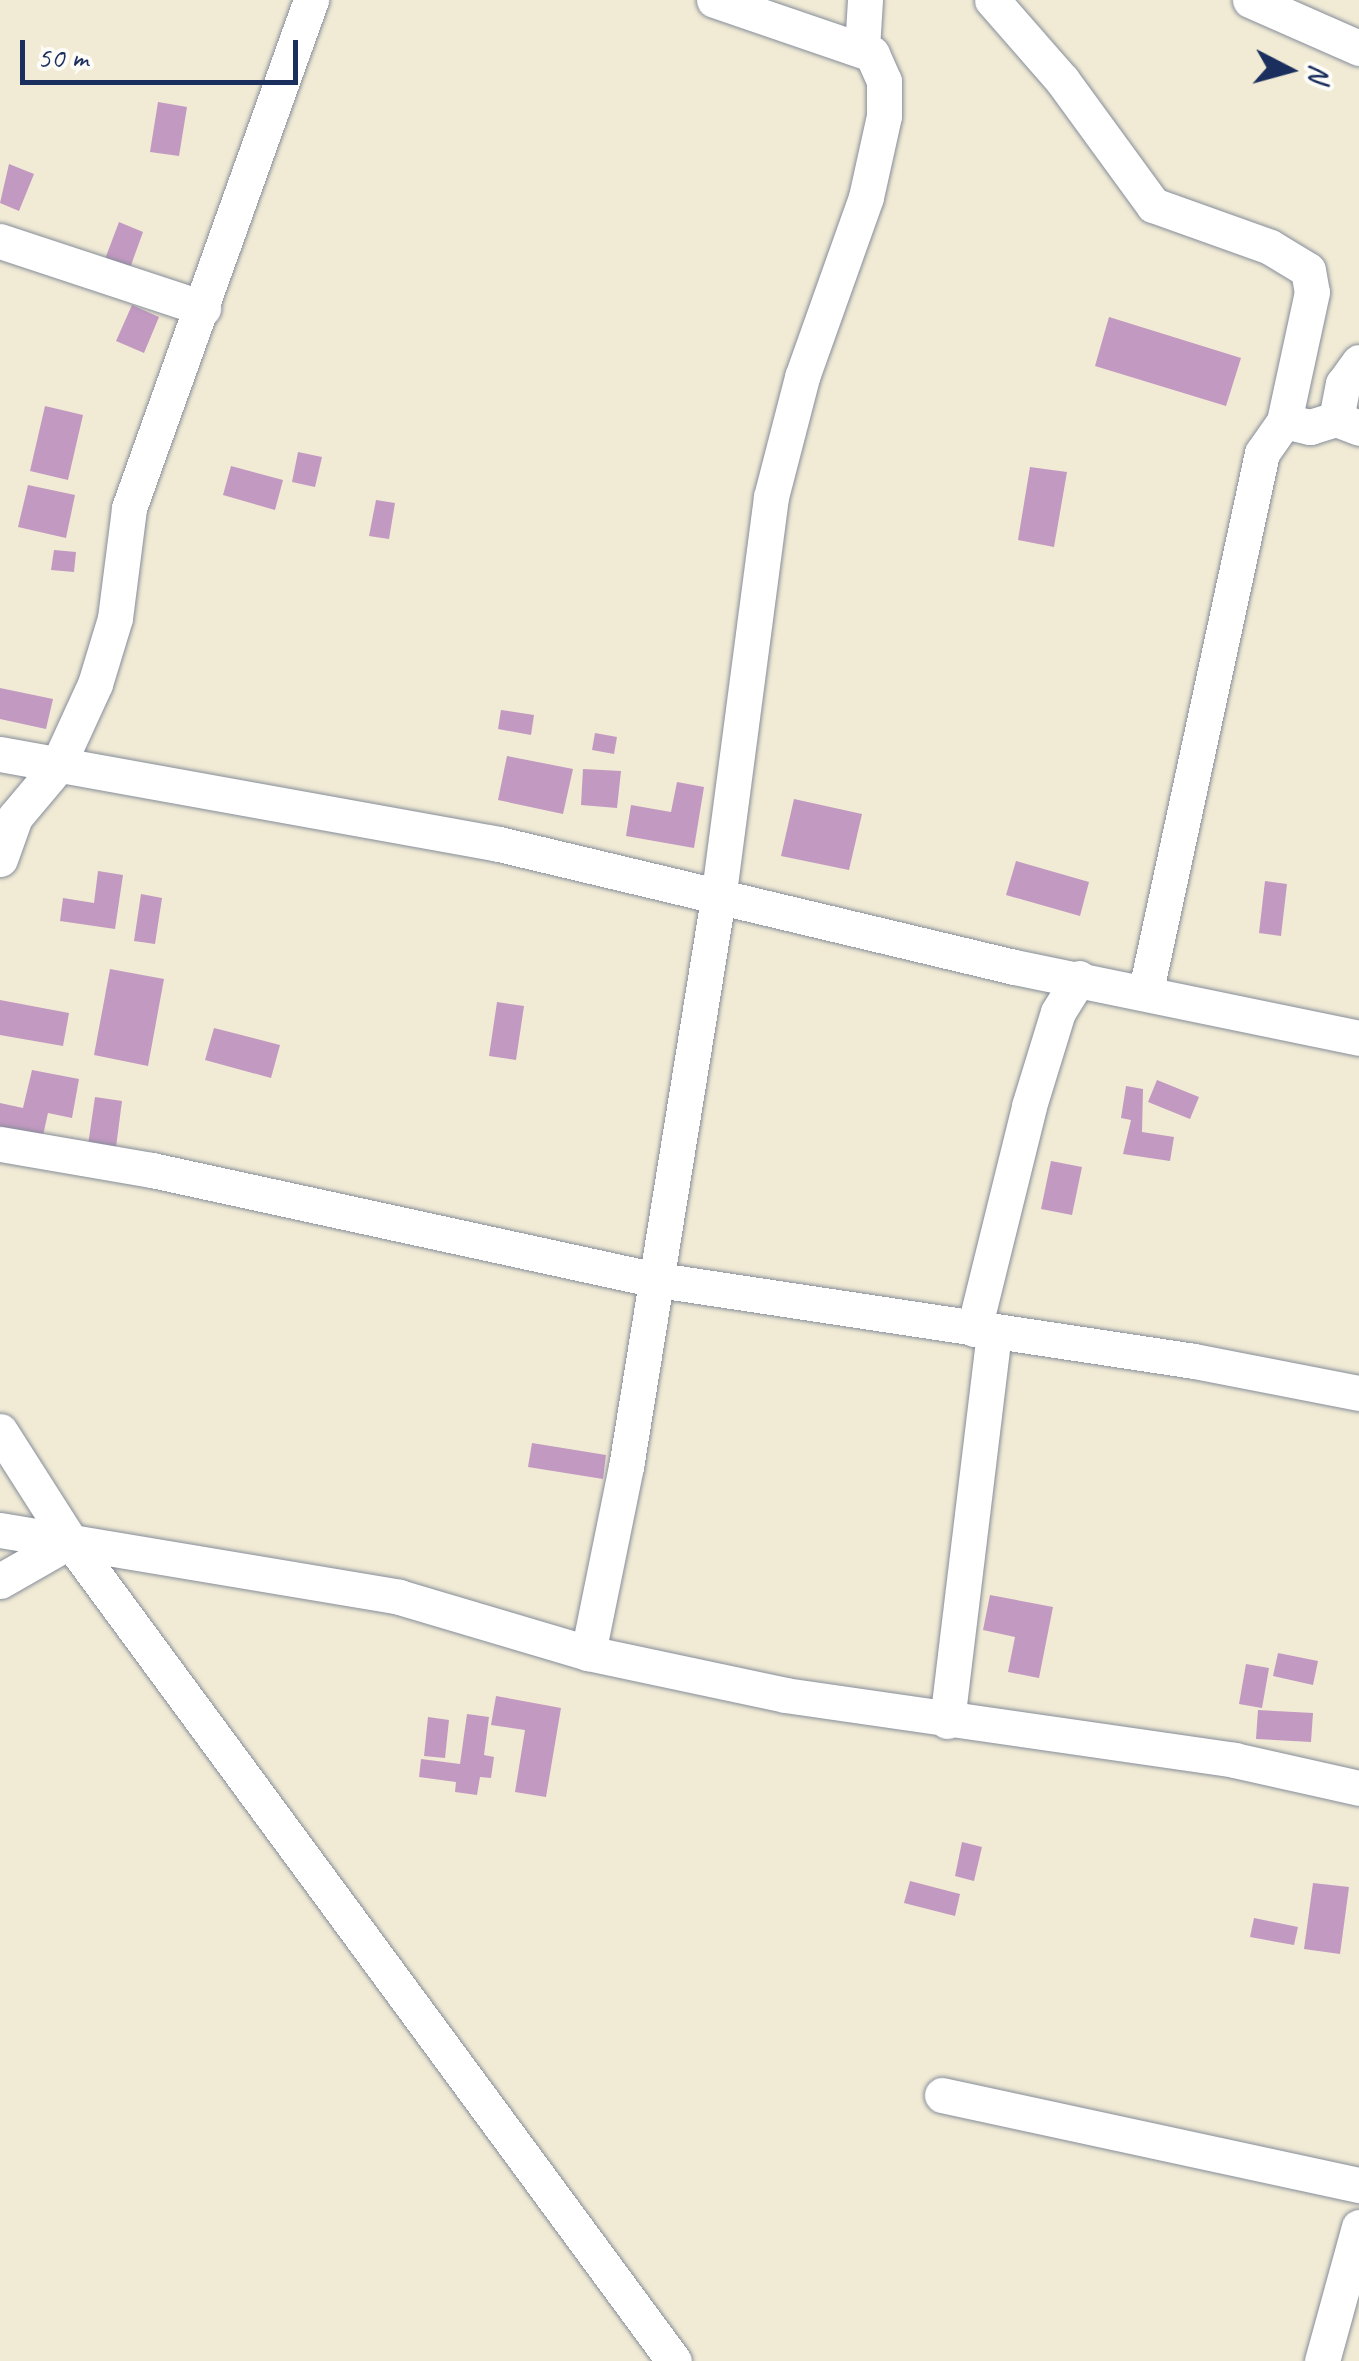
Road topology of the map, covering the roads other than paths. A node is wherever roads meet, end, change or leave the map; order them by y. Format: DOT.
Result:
graph roads {
  1 [pos="312,0"];
  2 [pos="714,0"];
  3 [pos="866,0"];
  4 [pos="992,0"];
  5 [pos="1250,0"];
  6 [pos="862,48"];
  7 [pos="1359,48"];
  8 [pos="0,242"];
  9 [pos="203,308"];
  10 [pos="1359,362"];
  11 [pos="1284,421"];
  12 [pos="1348,423"];
  13 [pos="0,754"];
  14 [pos="57,767"];
  15 [pos="0,859"];
  16 [pos="719,892"];
  17 [pos="1079,978"];
  18 [pos="1146,990"];
  19 [pos="1359,1038"];
  20 [pos="0,1144"];
  21 [pos="652,1280"];
  22 [pos="984,1331"];
  23 [pos="1359,1393"];
  24 [pos="0,1431"];
  25 [pos="0,1530"];
  26 [pos="70,1540"];
  27 [pos="0,1581"];
  28 [pos="588,1653"];
  29 [pos="947,1721"];
  30 [pos="1359,1788"];
  31 [pos="942,2095"];
  32 [pos="1359,2185"];
  33 [pos="1359,2227"];
  34 [pos="668,2352"];
  35 [pos="700,2361"];
  36 [pos="1322,2361"];
  1 -- 9 [label="street"];
  2 -- 6 [label="street"];
  3 -- 6 [label="street"];
  4 -- 11 [label="street"];
  5 -- 7 [label="street"];
  6 -- 16 [label="street"];
  8 -- 9 [label="street"];
  9 -- 14 [label="street"];
  10 -- 12 [label="street"];
  11 -- 12 [label="street"];
  11 -- 18 [label="street"];
  13 -- 14 [label="street"];
  14 -- 15 [label="street"];
  14 -- 16 [label="street"];
  16 -- 17 [label="street"];
  16 -- 21 [label="street"];
  17 -- 18 [label="street"];
  17 -- 22 [label="street"];
  18 -- 19 [label="street"];
  20 -- 21 [label="street"];
  21 -- 22 [label="street"];
  21 -- 28 [label="street"];
  22 -- 23 [label="street"];
  22 -- 29 [label="street"];
  24 -- 26 [label="street"];
  25 -- 26 [label="street"];
  26 -- 27 [label="street"];
  26 -- 28 [label="street"];
  26 -- 34 [label="street"];
  28 -- 29 [label="street"];
  29 -- 30 [label="street"];
  31 -- 32 [label="street"];
  33 -- 36 [label="street"];
  34 -- 35 [label="street"];
}
